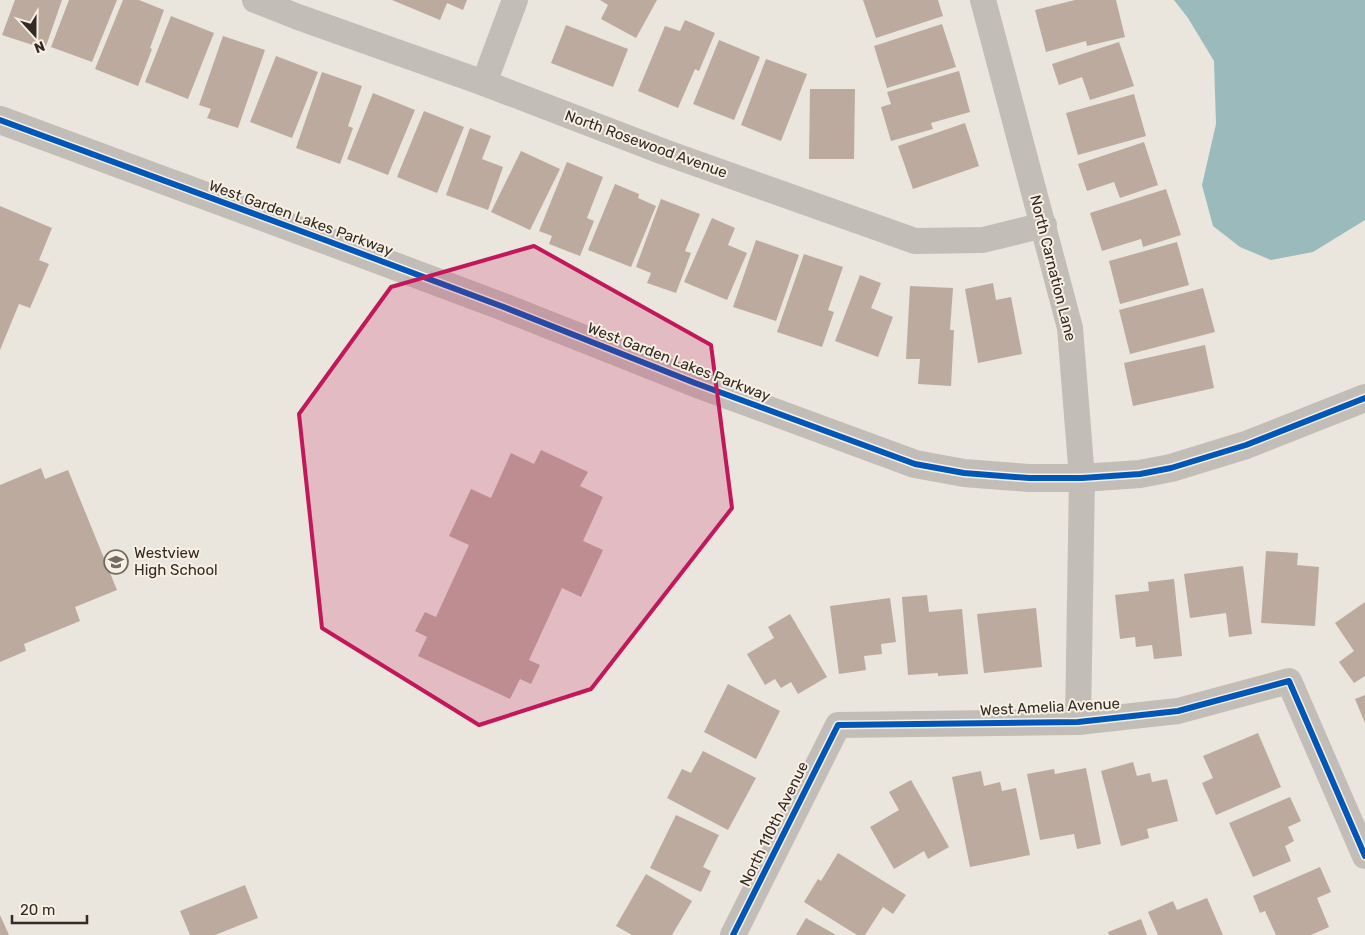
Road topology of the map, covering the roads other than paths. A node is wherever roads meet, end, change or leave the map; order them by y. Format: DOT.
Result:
graph roads {
  1 [pos="255,0"];
  2 [pos="515,0"];
  3 [pos="983,0"];
  4 [pos="484,83"];
  5 [pos="0,120"];
  6 [pos="1044,225"];
  7 [pos="1365,398"];
  8 [pos="1082,478"];
  9 [pos="1078,722"];
  10 [pos="838,725"];
  11 [pos="1365,856"];
  12 [pos="733,935"];
  1 -- 4 [label="street, North Rosewood Avenue"];
  2 -- 4 [label="street"];
  3 -- 6 [label="street, North Carnation Lane"];
  4 -- 6 [label="street, North Rosewood Avenue"];
  5 -- 8 [label="street, West Garden Lakes Parkway"];
  6 -- 8 [label="street, North Carnation Lane"];
  7 -- 8 [label="street, West Garden Lakes Parkway"];
  8 -- 9 [label="street, North Carnation Lane"];
  9 -- 10 [label="street, West Amelia Avenue"];
  9 -- 11 [label="street, West Amelia Avenue"];
  10 -- 12 [label="street, North 110th Avenue"];
}
